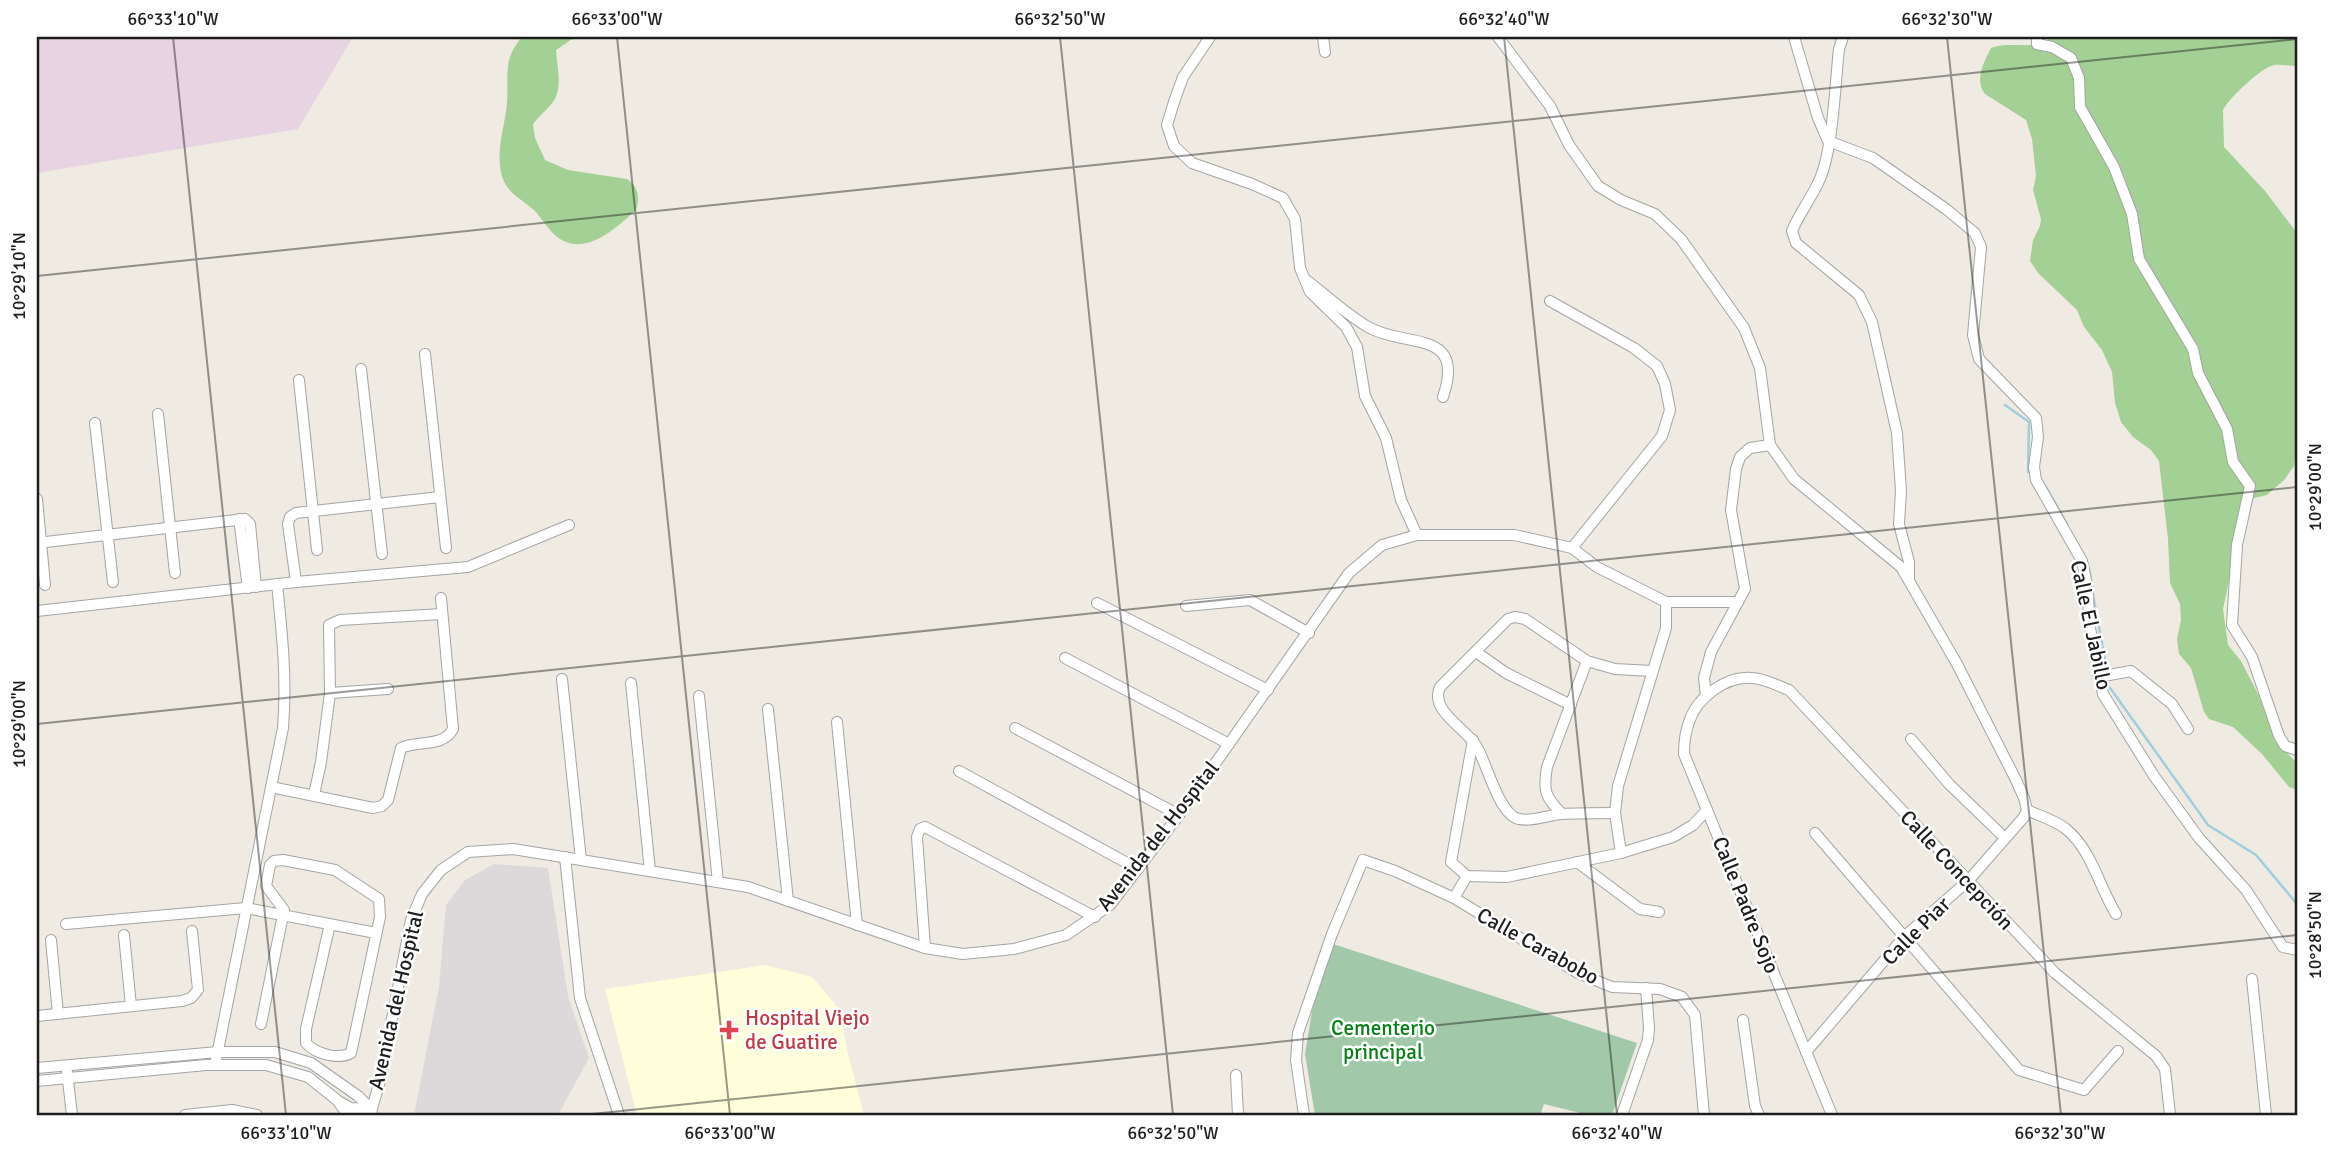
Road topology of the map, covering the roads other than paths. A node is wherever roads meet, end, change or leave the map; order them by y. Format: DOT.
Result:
graph roads {
  1 [pos="1210,37"];
  2 [pos="1322,37"];
  3 [pos="1498,37"];
  4 [pos="1794,37"];
  5 [pos="1843,37"];
  6 [pos="2037,37"];
  7 [pos="1325,52"];
  8 [pos="1828,141"];
  9 [pos="1305,279"];
  10 [pos="1550,301"];
  11 [pos="425,354"];
  12 [pos="361,369"];
  13 [pos="299,380"];
  14 [pos="1443,397"];
  15 [pos="158,414"];
  16 [pos="95,424"];
  17 [pos="1770,445"];
  18 [pos="440,497"];
  19 [pos="37,499"];
  20 [pos="375,504"];
  21 [pos="313,510"];
  22 [pos="569,525"];
  23 [pos="169,527"];
  24 [pos="107,534"];
  25 [pos="1417,535"];
  26 [pos="39,542"];
  27 [pos="446,548"];
  28 [pos="1572,548"];
  29 [pos="317,550"];
  30 [pos="382,554"];
  31 [pos="175,573"];
  32 [pos="1909,581"];
  33 [pos="113,582"];
  34 [pos="296,582"];
  35 [pos="277,584"];
  36 [pos="46,585"];
  37 [pos="252,587"];
  38 [pos="440,598"];
  39 [pos="1667,602"];
  40 [pos="1738,602"];
  41 [pos="1097,603"];
  42 [pos="1186,606"];
  43 [pos="37,611"];
  44 [pos="442,614"];
  45 [pos="1309,633"];
  46 [pos="1476,652"];
  47 [pos="1065,658"];
  48 [pos="1587,661"];
  49 [pos="1652,671"];
  50 [pos="2100,677"];
  51 [pos="562,679"];
  52 [pos="631,684"];
  53 [pos="388,689"];
  54 [pos="1268,690"];
  55 [pos="330,693"];
  56 [pos="699,696"];
  57 [pos="1706,696"];
  58 [pos="1571,705"];
  59 [pos="768,709"];
  60 [pos="837,722"];
  61 [pos="1015,728"];
  62 [pos="2188,729"];
  63 [pos="1911,739"];
  64 [pos="1473,740"];
  65 [pos="1230,744"];
  66 [pos="2297,750"];
  67 [pos="958,771"];
  68 [pos="271,787"];
  69 [pos="314,795"];
  70 [pos="1707,810"];
  71 [pos="2026,810"];
  72 [pos="1615,813"];
  73 [pos="1179,814"];
  74 [pos="1562,814"];
  75 [pos="1815,833"];
  76 [pos="2006,838"];
  77 [pos="1621,853"];
  78 [pos="565,857"];
  79 [pos="581,860"];
  80 [pos="1577,862"];
  81 [pos="1138,869"];
  82 [pos="650,871"];
  83 [pos="1467,876"];
  84 [pos="1968,881"];
  85 [pos="718,882"];
  86 [pos="1454,898"];
  87 [pos="788,901"];
  88 [pos="246,908"];
  89 [pos="1659,912"];
  90 [pos="2116,914"];
  91 [pos="282,915"];
  92 [pos="1095,917"];
  93 [pos="66,924"];
  94 [pos="330,924"];
  95 [pos="857,925"];
  96 [pos="192,931"];
  97 [pos="376,933"];
  98 [pos="124,935"];
  99 [pos="1905,936"];
  100 [pos="51,940"];
  101 [pos="925,948"];
  102 [pos="2297,950"];
  103 [pos="2252,979"];
  104 [pos="1646,988"];
  105 [pos="131,1006"];
  106 [pos="58,1014"];
  107 [pos="37,1016"];
  108 [pos="1743,1020"];
  109 [pos="261,1024"];
  110 [pos="2118,1051"];
  111 [pos="218,1052"];
  112 [pos="1806,1052"];
  113 [pos="67,1065"];
  114 [pos="215,1065"];
  115 [pos="37,1068"];
  116 [pos="1236,1075"];
  117 [pos="68,1078"];
  118 [pos="37,1080"];
  119 [pos="337,1100"];
  120 [pos="371,1113"];
  121 [pos="72,1115"];
  122 [pos="185,1115"];
  123 [pos="257,1115"];
  124 [pos="348,1115"];
  125 [pos="619,1115"];
  126 [pos="1238,1115"];
  127 [pos="1304,1115"];
  128 [pos="1622,1115"];
  129 [pos="1704,1115"];
  130 [pos="1759,1115"];
  131 [pos="1832,1115"];
  132 [pos="2170,1115"];
  133 [pos="2266,1115"];
  1 -- 9 [label="street"];
  2 -- 7 [label="street"];
  3 -- 17 [label="street"];
  4 -- 8 [label="street"];
  5 -- 8 [label="street"];
  6 -- 66 [label="street"];
  8 -- 32 [label="street"];
  8 -- 50 [label="street, Calle El Jabillo"];
  9 -- 14 [label="street"];
  9 -- 25 [label="street"];
  10 -- 28 [label="street"];
  11 -- 18 [label="street"];
  12 -- 20 [label="street"];
  13 -- 21 [label="street"];
  15 -- 23 [label="street"];
  16 -- 24 [label="street"];
  17 -- 32 [label="street"];
  17 -- 40 [label="street"];
  18 -- 20 [label="street"];
  18 -- 27 [label="street"];
  19 -- 26 [label="street"];
  20 -- 21 [label="street"];
  20 -- 30 [label="street"];
  21 -- 29 [label="street"];
  21 -- 34 [label="street"];
  22 -- 34 [label="street"];
  23 -- 24 [label="street"];
  23 -- 31 [label="street"];
  23 -- 37 [label="street"];
  24 -- 26 [label="street"];
  24 -- 33 [label="street"];
  25 -- 28 [label="street, Avenida del Hospital"];
  25 -- 45 [label="street, Avenida del Hospital"];
  26 -- 36 [label="street"];
  28 -- 39 [label="street, Avenida del Hospital"];
  32 -- 71 [label="street"];
  34 -- 35 [label="street"];
  35 -- 37 [label="street"];
  35 -- 68 [label="street"];
  37 -- 43 [label="street"];
  38 -- 44 [label="street"];
  39 -- 40 [label="street, Avenida del Hospital"];
  39 -- 49 [label="street"];
  40 -- 57 [label="street"];
  41 -- 54 [label="street"];
  42 -- 45 [label="street"];
  44 -- 55 [label="street"];
  44 -- 69 [label="street"];
  45 -- 54 [label="street, Avenida del Hospital"];
  46 -- 48 [label="street"];
  46 -- 58 [label="street"];
  46 -- 64 [label="street"];
  47 -- 65 [label="street"];
  48 -- 49 [label="street"];
  48 -- 58 [label="street"];
  49 -- 72 [label="street"];
  50 -- 62 [label="street"];
  50 -- 102 [label="street, Calle El Jabillo"];
  51 -- 79 [label="street"];
  52 -- 82 [label="street"];
  53 -- 55 [label="street"];
  54 -- 65 [label="street, Avenida del Hospital"];
  55 -- 69 [label="street"];
  56 -- 85 [label="street"];
  57 -- 70 [label="street, Calle Padre Sojo"];
  57 -- 84 [label="street, Calle Concepción"];
  58 -- 74 [label="street"];
  59 -- 87 [label="street"];
  60 -- 95 [label="street"];
  61 -- 73 [label="street"];
  63 -- 76 [label="street"];
  64 -- 74 [label="street"];
  64 -- 83 [label="street"];
  65 -- 73 [label="street, Avenida del Hospital"];
  67 -- 81 [label="street"];
  68 -- 69 [label="street"];
  68 -- 88 [label="street"];
  70 -- 77 [label="street"];
  70 -- 112 [label="street, Calle Padre Sojo"];
  71 -- 76 [label="street, Calle Piar"];
  71 -- 90 [label="street"];
  72 -- 74 [label="street"];
  72 -- 77 [label="street"];
  73 -- 81 [label="street, Avenida del Hospital"];
  75 -- 99 [label="street"];
  76 -- 84 [label="street, Calle Piar"];
  77 -- 80 [label="street"];
  78 -- 79 [label="street, Avenida del Hospital"];
  78 -- 120 [label="street, Avenida del Hospital"];
  78 -- 125 [label="street"];
  79 -- 82 [label="street, Avenida del Hospital"];
  80 -- 83 [label="street"];
  80 -- 89 [label="street"];
  81 -- 92 [label="street, Avenida del Hospital"];
  82 -- 85 [label="street, Avenida del Hospital"];
  83 -- 86 [label="street"];
  84 -- 99 [label="street, Calle Piar"];
  84 -- 132 [label="street, Calle Concepción"];
  85 -- 87 [label="street, Avenida del Hospital"];
  86 -- 104 [label="street, Calle Carabobo"];
  86 -- 127 [label="street, Calle Carabobo"];
  87 -- 95 [label="street, Avenida del Hospital"];
  88 -- 91 [label="street"];
  88 -- 93 [label="street"];
  88 -- 111 [label="street"];
  91 -- 94 [label="street"];
  91 -- 97 [label="street"];
  91 -- 109 [label="street"];
  92 -- 101 [label="street, Avenida del Hospital"];
  92 -- 101 [label="street"];
  94 -- 97 [label="street"];
  94 -- 97 [label="street"];
  95 -- 101 [label="street, Avenida del Hospital"];
  96 -- 105 [label="street"];
  98 -- 105 [label="street"];
  99 -- 110 [label="street"];
  99 -- 112 [label="street, Calle Piar"];
  100 -- 106 [label="street"];
  103 -- 133 [label="street"];
  104 -- 128 [label="street"];
  104 -- 129 [label="street, Calle Carabobo"];
  105 -- 106 [label="street"];
  106 -- 107 [label="street"];
  108 -- 130 [label="street"];
  111 -- 113 [label="street"];
  111 -- 114 [label="street"];
  111 -- 120 [label="street"];
  112 -- 131 [label="street, Calle Padre Sojo"];
  113 -- 115 [label="street"];
  113 -- 117 [label="street"];
  114 -- 117 [label="street"];
  114 -- 119 [label="street"];
  116 -- 126 [label="street"];
  117 -- 118 [label="street"];
  117 -- 121 [label="street"];
  119 -- 120 [label="street, Avenida del Hospital"];
  119 -- 124 [label="street"];
  122 -- 123 [label="street"];
}
